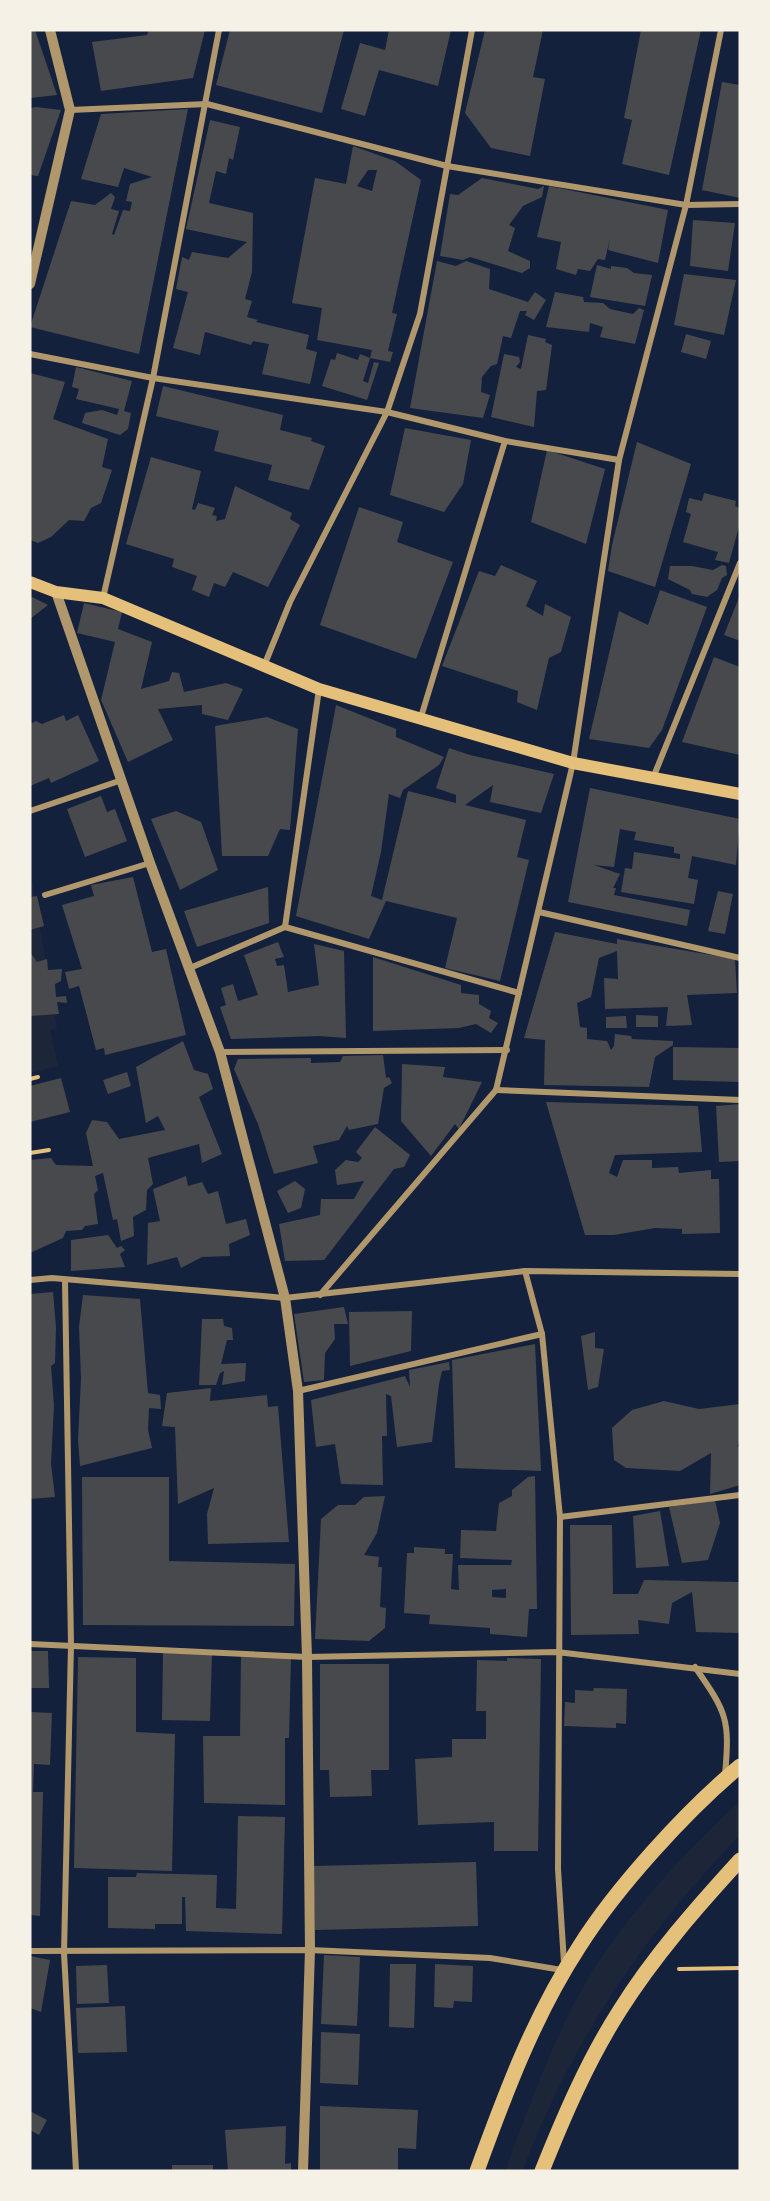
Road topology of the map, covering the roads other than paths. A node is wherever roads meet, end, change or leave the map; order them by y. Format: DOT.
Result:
graph roads {
  1 [pos="50,30"];
  2 [pos="219,30"];
  3 [pos="472,30"];
  4 [pos="721,30"];
  5 [pos="207,104"];
  6 [pos="70,110"];
  7 [pos="447,166"];
  8 [pos="740,204"];
  9 [pos="687,205"];
  10 [pos="30,284"];
  11 [pos="30,354"];
  12 [pos="153,378"];
  13 [pos="387,412"];
  14 [pos="505,441"];
  15 [pos="619,460"];
  16 [pos="740,563"];
  17 [pos="30,582"];
  18 [pos="56,592"];
  19 [pos="103,598"];
  20 [pos="263,667"];
  21 [pos="319,690"];
  22 [pos="421,717"];
  23 [pos="573,763"];
  24 [pos="653,778"];
  25 [pos="122,780"];
  26 [pos="740,794"];
  27 [pos="30,811"];
  28 [pos="150,863"];
  29 [pos="45,895"];
  30 [pos="539,912"];
  31 [pos="285,927"];
  32 [pos="740,958"];
  33 [pos="190,968"];
  34 [pos="519,993"];
  35 [pos="507,1050"];
  36 [pos="220,1052"];
  37 [pos="496,1090"];
  38 [pos="740,1100"];
  39 [pos="525,1271"];
  40 [pos="740,1274"];
  41 [pos="30,1280"];
  42 [pos="65,1281"];
  43 [pos="320,1295"];
  44 [pos="285,1298"];
  45 [pos="542,1334"];
  46 [pos="298,1391"];
  47 [pos="740,1494"];
  48 [pos="560,1517"];
  49 [pos="30,1644"];
  50 [pos="70,1645"];
  51 [pos="557,1652"];
  52 [pos="307,1657"];
  53 [pos="695,1667"];
  54 [pos="740,1674"];
  55 [pos="740,1766"];
  56 [pos="725,1779"];
  57 [pos="740,1860"];
  58 [pos="310,1950"];
  59 [pos="30,1952"];
  60 [pos="64,1953"];
  61 [pos="565,1970"];
  62 [pos="76,2171"];
  63 [pos="303,2171"];
  64 [pos="477,2171"];
  65 [pos="542,2171"];
  1 -- 6 [label="street"];
  2 -- 5 [label="street"];
  3 -- 7 [label="street"];
  4 -- 9 [label="street"];
  5 -- 6 [label="street"];
  5 -- 7 [label="street"];
  5 -- 12 [label="street"];
  6 -- 10 [label="street"];
  7 -- 9 [label="street"];
  7 -- 13 [label="street"];
  8 -- 9 [label="street"];
  9 -- 15 [label="street"];
  11 -- 12 [label="street"];
  12 -- 13 [label="street"];
  12 -- 19 [label="street"];
  13 -- 14 [label="street"];
  13 -- 20 [label="street"];
  14 -- 15 [label="street"];
  14 -- 22 [label="street"];
  15 -- 23 [label="street"];
  16 -- 24 [label="street"];
  17 -- 18 [label="main road"];
  18 -- 19 [label="main road"];
  18 -- 25 [label="street"];
  19 -- 20 [label="main road"];
  20 -- 21 [label="main road"];
  21 -- 22 [label="main road"];
  21 -- 31 [label="street"];
  22 -- 23 [label="main road"];
  23 -- 24 [label="main road"];
  23 -- 30 [label="street"];
  24 -- 26 [label="main road"];
  25 -- 27 [label="street"];
  25 -- 28 [label="street"];
  28 -- 29 [label="street"];
  28 -- 33 [label="street"];
  30 -- 32 [label="street"];
  30 -- 34 [label="street"];
  31 -- 33 [label="street"];
  31 -- 34 [label="street"];
  33 -- 36 [label="street"];
  34 -- 35 [label="street"];
  35 -- 36 [label="street"];
  35 -- 37 [label="street"];
  36 -- 44 [label="street"];
  37 -- 38 [label="street"];
  37 -- 43 [label="street"];
  39 -- 40 [label="street"];
  39 -- 43 [label="street"];
  39 -- 45 [label="street"];
  41 -- 42 [label="street"];
  42 -- 44 [label="street"];
  42 -- 50 [label="street"];
  43 -- 44 [label="street"];
  44 -- 46 [label="street"];
  45 -- 46 [label="street"];
  45 -- 48 [label="street"];
  46 -- 52 [label="street"];
  47 -- 48 [label="street"];
  48 -- 51 [label="street"];
  49 -- 50 [label="street"];
  50 -- 52 [label="street"];
  50 -- 60 [label="street"];
  51 -- 52 [label="street"];
  51 -- 53 [label="street"];
  51 -- 61 [label="street"];
  52 -- 58 [label="street"];
  53 -- 54 [label="street"];
  53 -- 56 [label="street"];
  55 -- 56 [label="main road"];
  56 -- 61 [label="main road"];
  57 -- 65 [label="main road"];
  58 -- 60 [label="street"];
  58 -- 61 [label="street"];
  58 -- 63 [label="street"];
  59 -- 60 [label="street"];
  60 -- 62 [label="street"];
  61 -- 64 [label="main road"];
}
